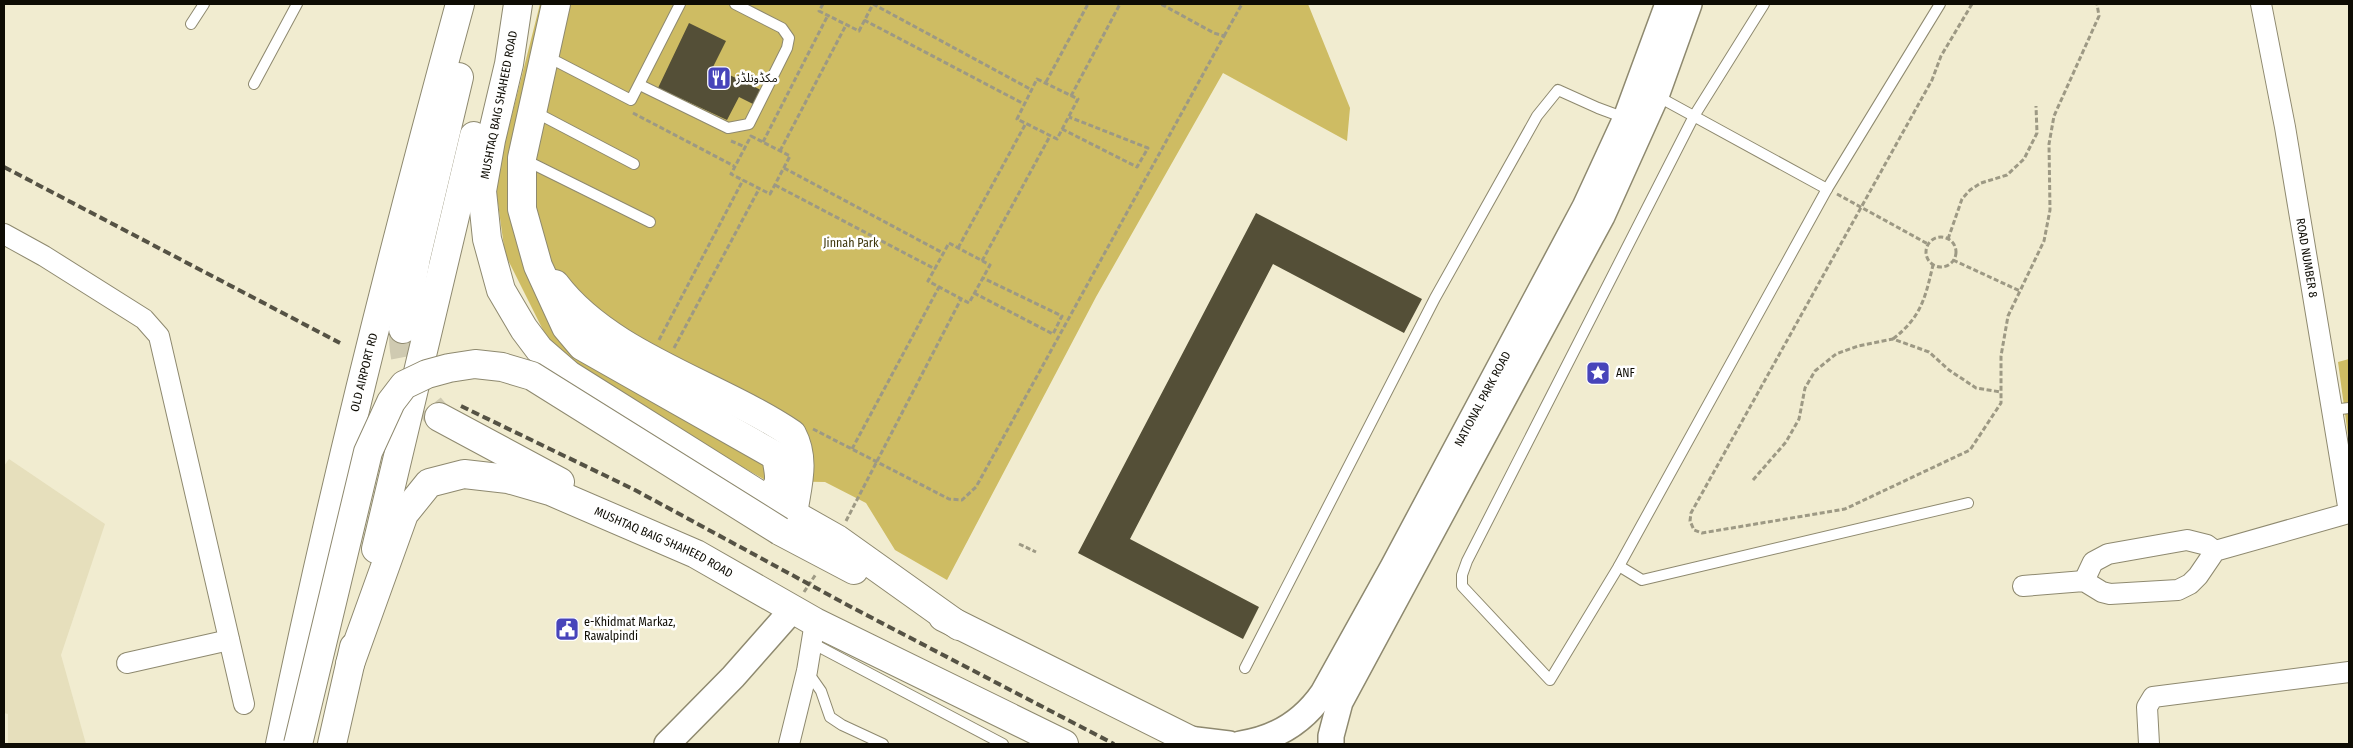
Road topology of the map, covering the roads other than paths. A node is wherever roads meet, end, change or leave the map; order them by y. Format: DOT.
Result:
graph roads {
  1 [pos="204,4"];
  2 [pos="297,4"];
  3 [pos="460,4"];
  4 [pos="475,4"];
  5 [pos="507,4"];
  6 [pos="518,4"];
  7 [pos="556,4"];
  8 [pos="680,4"];
  9 [pos="736,4"];
  10 [pos="1668,4"];
  11 [pos="1689,4"];
  12 [pos="1764,4"];
  13 [pos="1940,4"];
  14 [pos="2260,4"];
  15 [pos="191,24"];
  16 [pos="544,55"];
  17 [pos="254,84"];
  18 [pos="640,85"];
  19 [pos="1656,96"];
  20 [pos="532,111"];
  21 [pos="1694,116"];
  22 [pos="1626,118"];
  23 [pos="522,158"];
  24 [pos="634,164"];
  25 [pos="1827,189"];
  26 [pos="522,209"];
  27 [pos="650,222"];
  28 [pos="4,234"];
  29 [pos="403,329"];
  30 [pos="2341,409"];
  31 [pos="440,418"];
  32 [pos="340,470"];
  33 [pos="394,472"];
  34 [pos="763,497"];
  35 [pos="1968,503"];
  36 [pos="2349,512"];
  37 [pos="787,522"];
  38 [pos="2215,551"];
  39 [pos="696,554"];
  40 [pos="1619,566"];
  41 [pos="2084,581"];
  42 [pos="2023,586"];
  43 [pos="806,624"];
  44 [pos="229,640"];
  45 [pos="127,663"];
  46 [pos="350,664"];
  47 [pos="1245,668"];
  48 [pos="807,671"];
  49 [pos="2349,672"];
  50 [pos="244,704"];
  51 [pos="1193,742"];
  52 [pos="280,744"];
  53 [pos="298,744"];
  54 [pos="332,744"];
  55 [pos="667,744"];
  56 [pos="789,744"];
  57 [pos="883,744"];
  58 [pos="1003,744"];
  59 [pos="1064,744"];
  60 [pos="1229,744"];
  61 [pos="1240,744"];
  62 [pos="1331,744"];
  63 [pos="2149,744"];
  1 -- 15 [label="lane"];
  2 -- 17 [label="lane"];
  3 -- 32 [label="main road, OLD AIRPORT RD"];
  4 -- 29 [label="main road"];
  5 -- 33 [label="main road"];
  6 -- 34 [label="main road, MUSHTAQ BAIG SHAHEED ROAD"];
  7 -- 16 [label="main road"];
  8 -- 18 [label="lane"];
  9 -- 18 [label="lane"];
  10 -- 22 [label="street, NATIONAL PARK ROAD"];
  11 -- 19 [label="street, NATIONAL PARK ROAD"];
  12 -- 21 [label="lane"];
  13 -- 25 [label="lane"];
  14 -- 30 [label="street, ROAD NUMBER 8"];
  16 -- 18 [label="lane"];
  16 -- 20 [label="main road"];
  19 -- 21 [label="lane"];
  19 -- 62 [label="street, NATIONAL PARK ROAD"];
  20 -- 23 [label="main road"];
  20 -- 24 [label="lane"];
  21 -- 25 [label="lane"];
  21 -- 40 [label="lane"];
  22 -- 47 [label="lane"];
  22 -- 61 [label="street, NATIONAL PARK ROAD"];
  23 -- 26 [label="main road"];
  23 -- 27 [label="lane"];
  25 -- 40 [label="lane"];
  26 -- 34 [label="main road"];
  26 -- 37 [label="main road"];
  28 -- 44 [label="street"];
  30 -- 36 [label="street, ROAD NUMBER 8"];
  31 -- 39 [label="main road"];
  32 -- 33 [label="main road"];
  32 -- 52 [label="main road, OLD AIRPORT RD"];
  33 -- 46 [label="main road"];
  34 -- 37 [label="main road, MUSHTAQ BAIG SHAHEED ROAD"];
  35 -- 40 [label="lane"];
  36 -- 38 [label="street"];
  37 -- 51 [label="main road"];
  37 -- 53 [label="main road, bridge"];
  38 -- 41 [label="street"];
  38 -- 41 [label="street"];
  39 -- 43 [label="main road, MUSHTAQ BAIG SHAHEED ROAD"];
  39 -- 46 [label="main road, MUSHTAQ BAIG SHAHEED ROAD"];
  41 -- 42 [label="street"];
  43 -- 48 [label="street"];
  43 -- 55 [label="street"];
  43 -- 58 [label="lane"];
  43 -- 59 [label="main road, MUSHTAQ BAIG SHAHEED ROAD"];
  44 -- 45 [label="street"];
  44 -- 50 [label="street"];
  46 -- 54 [label="main road"];
  48 -- 56 [label="street"];
  48 -- 57 [label="lane"];
  49 -- 63 [label="street"];
  51 -- 60 [label="street"];
}
